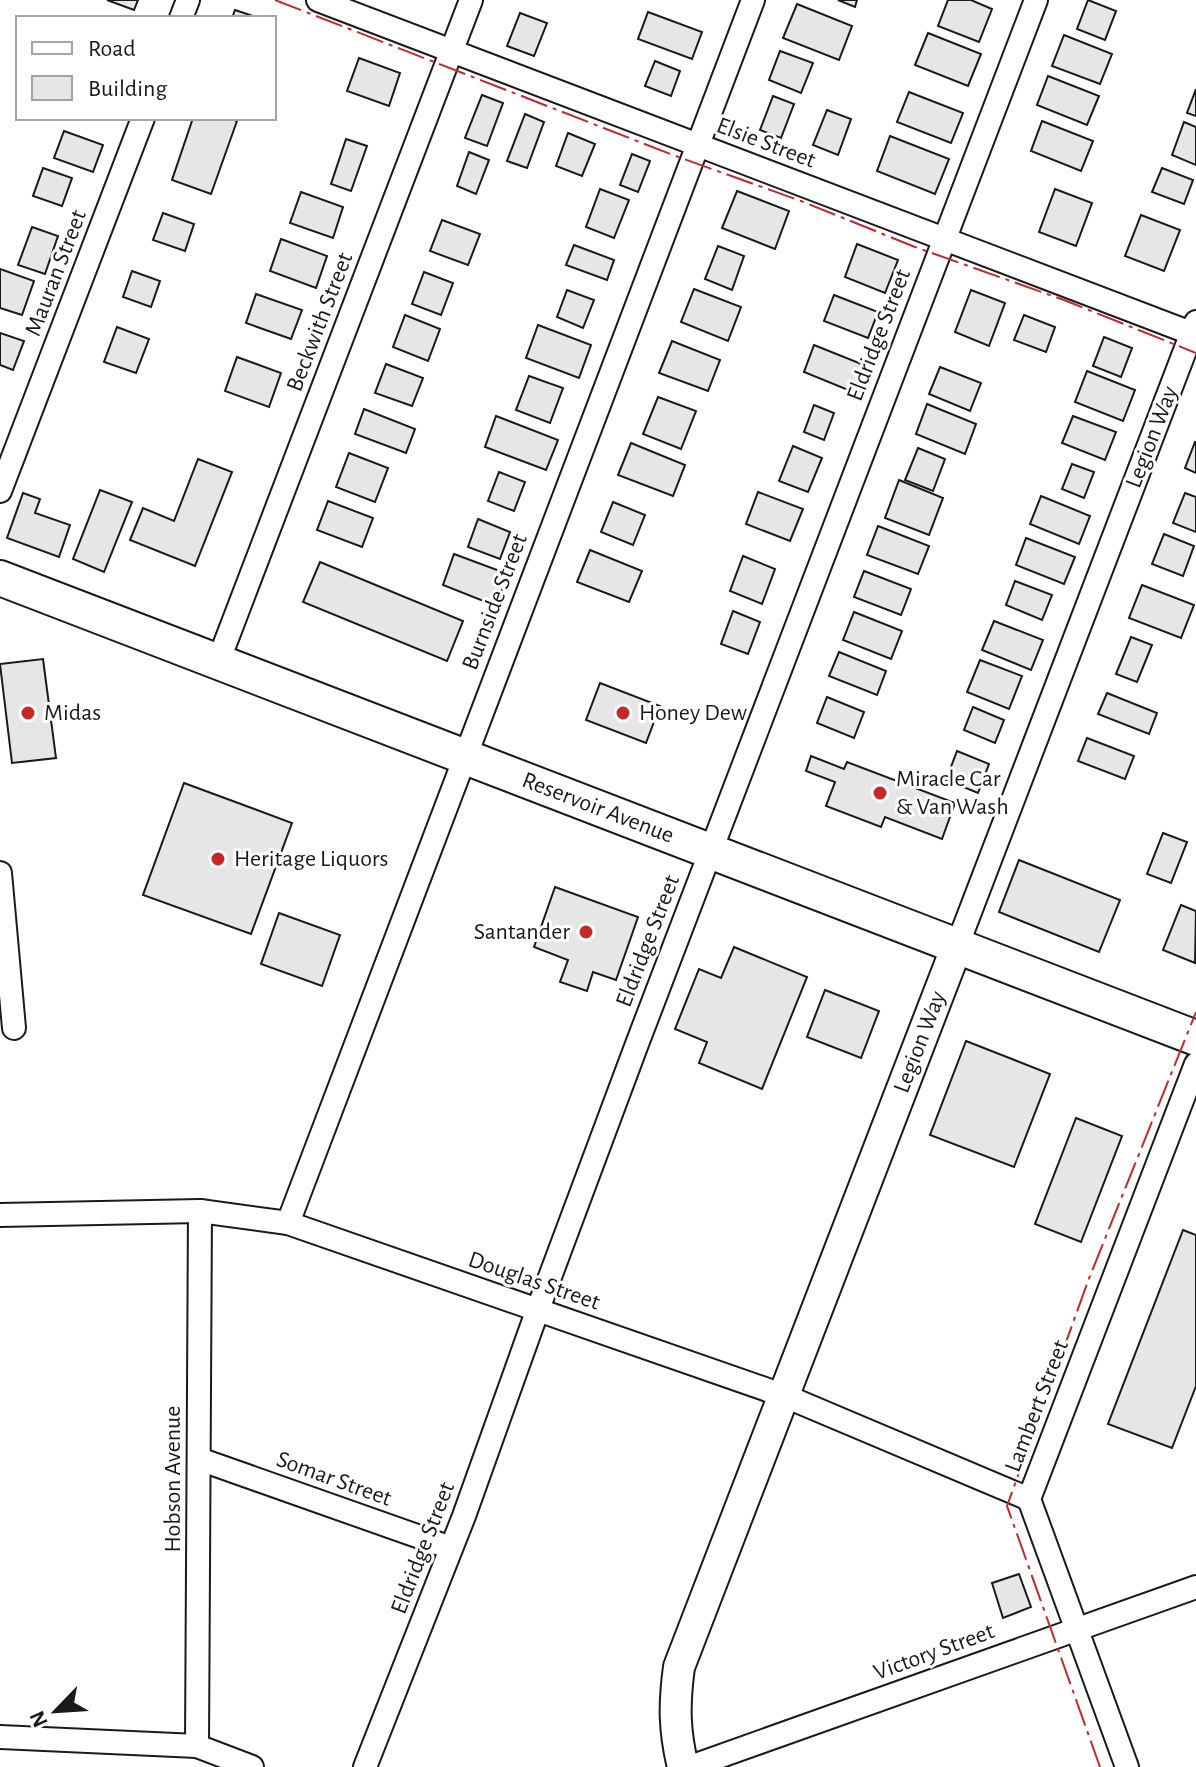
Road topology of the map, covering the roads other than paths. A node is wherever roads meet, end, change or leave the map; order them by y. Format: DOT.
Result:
graph roads {
  1 [pos="318,0"];
  2 [pos="471,0"];
  3 [pos="753,0"];
  4 [pos="1036,0"];
  5 [pos="451,51"];
  6 [pos="142,120"];
  7 [pos="698,145"];
  8 [pos="944,239"];
  9 [pos="1194,330"];
  10 [pos="0,491"];
  11 [pos="0,578"];
  12 [pos="218,662"];
  13 [pos="464,757"];
  14 [pos="710,851"];
  15 [pos="0,873"];
  16 [pos="957,946"];
  17 [pos="14,1028"];
  18 [pos="1196,1038"];
  19 [pos="1196,1064"];
  20 [pos="200,1211"];
  21 [pos="0,1215"];
  22 [pos="288,1223"];
  23 [pos="538,1309"];
  24 [pos="785,1396"];
  25 [pos="199,1459"];
  26 [pos="1029,1499"];
  27 [pos="451,1548"];
  28 [pos="1196,1587"];
  29 [pos="1078,1629"];
  30 [pos="0,1737"];
  31 [pos="197,1746"];
  32 [pos="252,1767"];
  33 [pos="365,1767"];
  34 [pos="683,1767"];
  35 [pos="690,1767"];
  36 [pos="1127,1767"];
  1 -- 5 [label="street, Elsie Street"];
  2 -- 5 [label="street, Beckwith Street"];
  3 -- 7 [label="street, Burnside Street"];
  4 -- 8 [label="street, Eldridge Street"];
  5 -- 7 [label="street, Elsie Street"];
  5 -- 12 [label="street, Beckwith Street"];
  6 -- 10 [label="street, Mauran Street"];
  7 -- 8 [label="street, Elsie Street"];
  7 -- 13 [label="street, Burnside Street"];
  8 -- 9 [label="street, Elsie Street"];
  8 -- 14 [label="street, Eldridge Street"];
  9 -- 16 [label="street, Legion Way"];
  11 -- 12 [label="main road, Reservoir Avenue"];
  12 -- 13 [label="main road, Reservoir Avenue"];
  13 -- 14 [label="main road, Reservoir Avenue"];
  13 -- 22 [label="street, Burnside Street"];
  14 -- 16 [label="main road, Reservoir Avenue"];
  14 -- 23 [label="street, Eldridge Street"];
  15 -- 17 [label="street"];
  16 -- 18 [label="main road, Reservoir Avenue"];
  16 -- 24 [label="street, Legion Way"];
  19 -- 26 [label="street, Lambert Street"];
  20 -- 21 [label="street, Douglas Street"];
  20 -- 22 [label="street, Douglas Street"];
  20 -- 25 [label="street, Hobson Avenue"];
  22 -- 23 [label="street, Douglas Street"];
  23 -- 24 [label="street, Douglas Street"];
  23 -- 27 [label="street, Eldridge Street"];
  24 -- 26 [label="street, Douglas Street"];
  24 -- 34 [label="street, Legion Way"];
  25 -- 27 [label="street, Somar Street"];
  25 -- 31 [label="street, Hobson Avenue"];
  26 -- 29 [label="street, Lambert Street"];
  27 -- 33 [label="street, Eldridge Street"];
  28 -- 29 [label="street, Victory Street"];
  29 -- 35 [label="street, Victory Street"];
  29 -- 36 [label="street, Lambert Street"];
  30 -- 31 [label="street"];
  31 -- 32 [label="street"];
}
